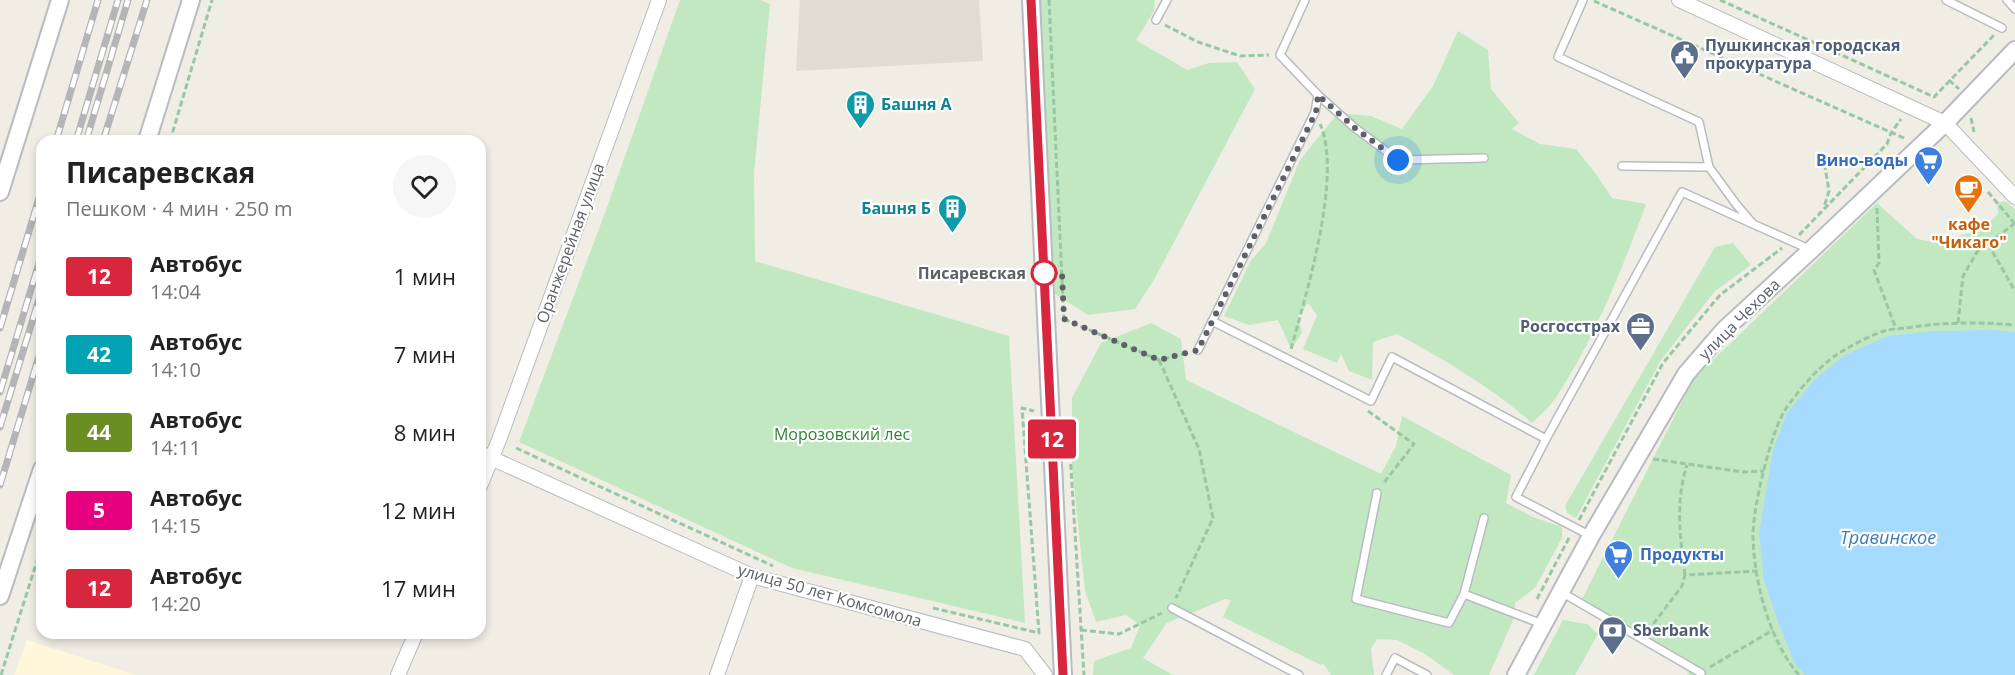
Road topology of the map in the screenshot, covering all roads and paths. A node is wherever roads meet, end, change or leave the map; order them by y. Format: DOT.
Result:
graph roads {
  1 [pos="60,0"];
  2 [pos="191,0"];
  3 [pos="212,0"];
  4 [pos="659,0"];
  5 [pos="1031,0"];
  6 [pos="1049,0"];
  7 [pos="1167,0"];
  8 [pos="1305,0"];
  9 [pos="1583,0"];
  10 [pos="1592,0"];
  11 [pos="1679,0"];
  12 [pos="1720,0"];
  13 [pos="1946,0"];
  14 [pos="2007,0"];
  15 [pos="1699,4"];
  16 [pos="2015,9"];
  17 [pos="1156,20"];
  18 [pos="2002,28"];
  19 [pos="2015,50"];
  20 [pos="1280,55"];
  21 [pos="1949,80"];
  22 [pos="1318,95"];
  23 [pos="1969,98"];
  24 [pos="1316,112"];
  25 [pos="1945,123"];
  26 [pos="149,135"];
  27 [pos="172,135"];
  28 [pos="1975,136"];
  29 [pos="1921,146"];
  30 [pos="1822,154"];
  31 [pos="1485,159"];
  32 [pos="1622,166"];
  33 [pos="1709,167"];
  34 [pos="1984,187"];
  35 [pos="0,192"];
  36 [pos="2015,197"];
  37 [pos="1877,203"];
  38 [pos="1824,209"];
  39 [pos="2015,223"];
  40 [pos="1753,224"];
  41 [pos="1988,244"];
  42 [pos="1811,250"];
  43 [pos="2015,291"];
  44 [pos="1064,319"];
  45 [pos="1212,321"];
  46 [pos="1958,322"];
  47 [pos="2015,325"];
  48 [pos="1064,329"];
  49 [pos="1896,329"];
  50 [pos="1198,350"];
  51 [pos="1288,359"];
  52 [pos="1159,360"];
  53 [pos="1371,401"];
  54 [pos="1022,408"];
  55 [pos="1069,437"];
  56 [pos="1546,439"];
  57 [pos="516,447"];
  58 [pos="486,455"];
  59 [pos="1653,459"];
  60 [pos="1687,465"];
  61 [pos="1764,471"];
  62 [pos="36,487"];
  63 [pos="1377,493"];
  64 [pos="1484,518"];
  65 [pos="1591,536"];
  66 [pos="36,564"];
  67 [pos="779,568"];
  68 [pos="1757,572"];
  69 [pos="1685,575"];
  70 [pos="752,576"];
  71 [pos="1561,592"];
  72 [pos="1464,594"];
  73 [pos="0,596"];
  74 [pos="926,606"];
  75 [pos="1172,608"];
  76 [pos="1542,624"];
  77 [pos="1081,630"];
  78 [pos="1773,630"];
  79 [pos="413,639"];
  80 [pos="1642,639"];
  81 [pos="1701,673"];
  82 [pos="1,675"];
  83 [pos="398,675"];
  84 [pos="717,675"];
  85 [pos="1045,675"];
  86 [pos="1063,675"];
  87 [pos="1084,675"];
  88 [pos="1299,675"];
  89 [pos="1386,675"];
  90 [pos="1427,675"];
  91 [pos="1516,675"];
  92 [pos="1798,675"];
  1 -- 35 [label="street"];
  2 -- 26 [label="street"];
  3 -- 27 [label="path"];
  4 -- 58 [label="street, Оранжерейная улица"];
  5 -- 86 [label="street"];
  6 -- 44 [label="path"];
  7 -- 17 [label="lane"];
  8 -- 20 [label="lane"];
  9 -- 33 [label="lane"];
  10 -- 29 [label="path"];
  11 -- 15 [label="street"];
  12 -- 21 [label="path"];
  13 -- 18 [label="lane"];
  14 -- 16 [label="lane"];
  15 -- 25 [label="street"];
  17 -- 20 [label="path"];
  18 -- 21 [label="path"];
  19 -- 23 [label="street, улица Чехова"];
  20 -- 22 [label="lane"];
  21 -- 23 [label="path"];
  22 -- 24 [label="lane"];
  22 -- 31 [label="lane"];
  23 -- 25 [label="street, улица Чехова"];
  23 -- 28 [label="path"];
  24 -- 45 [label="lane"];
  24 -- 51 [label="path"];
  25 -- 29 [label="street, улица Чехова"];
  25 -- 36 [label="street"];
  29 -- 42 [label="street, улица Чехова"];
  30 -- 38 [label="path"];
  32 -- 33 [label="lane"];
  33 -- 40 [label="lane"];
  34 -- 39 [label="path"];
  37 -- 49 [label="path"];
  39 -- 41 [label="path"];
  40 -- 42 [label="lane"];
  40 -- 56 [label="lane"];
  41 -- 43 [label="path"];
  41 -- 46 [label="path"];
  42 -- 65 [label="street, улица Чехова"];
  44 -- 48 [label="path"];
  44 -- 52 [label="path"];
  45 -- 50 [label="lane"];
  45 -- 51 [label="lane"];
  46 -- 47 [label="path"];
  46 -- 49 [label="path"];
  49 -- 61 [label="path"];
  50 -- 52 [label="path"];
  51 -- 53 [label="lane"];
  52 -- 75 [label="path"];
  53 -- 56 [label="lane"];
  53 -- 63 [label="path"];
  54 -- 74 [label="path"];
  55 -- 77 [label="path"];
  56 -- 65 [label="lane"];
  57 -- 67 [label="path"];
  58 -- 70 [label="street, улица 50 лет Комсомола"];
  59 -- 60 [label="path"];
  60 -- 61 [label="path"];
  60 -- 69 [label="path"];
  61 -- 68 [label="path"];
  62 -- 73 [label="street"];
  63 -- 72 [label="lane"];
  64 -- 72 [label="lane"];
  65 -- 71 [label="street, улица Чехова"];
  66 -- 82 [label="path"];
  68 -- 69 [label="path"];
  68 -- 78 [label="path"];
  69 -- 80 [label="path"];
  70 -- 84 [label="street"];
  70 -- 85 [label="street, улица 50 лет Комсомола"];
  71 -- 76 [label="street, улица Чехова"];
  71 -- 80 [label="lane"];
  72 -- 76 [label="lane"];
  75 -- 77 [label="path"];
  75 -- 88 [label="lane"];
  76 -- 91 [label="street, улица Чехова"];
  77 -- 87 [label="path"];
  78 -- 81 [label="path"];
  78 -- 92 [label="path"];
  79 -- 83 [label="street"];
  80 -- 81 [label="lane"];
  89 -- 90 [label="lane"];
}
